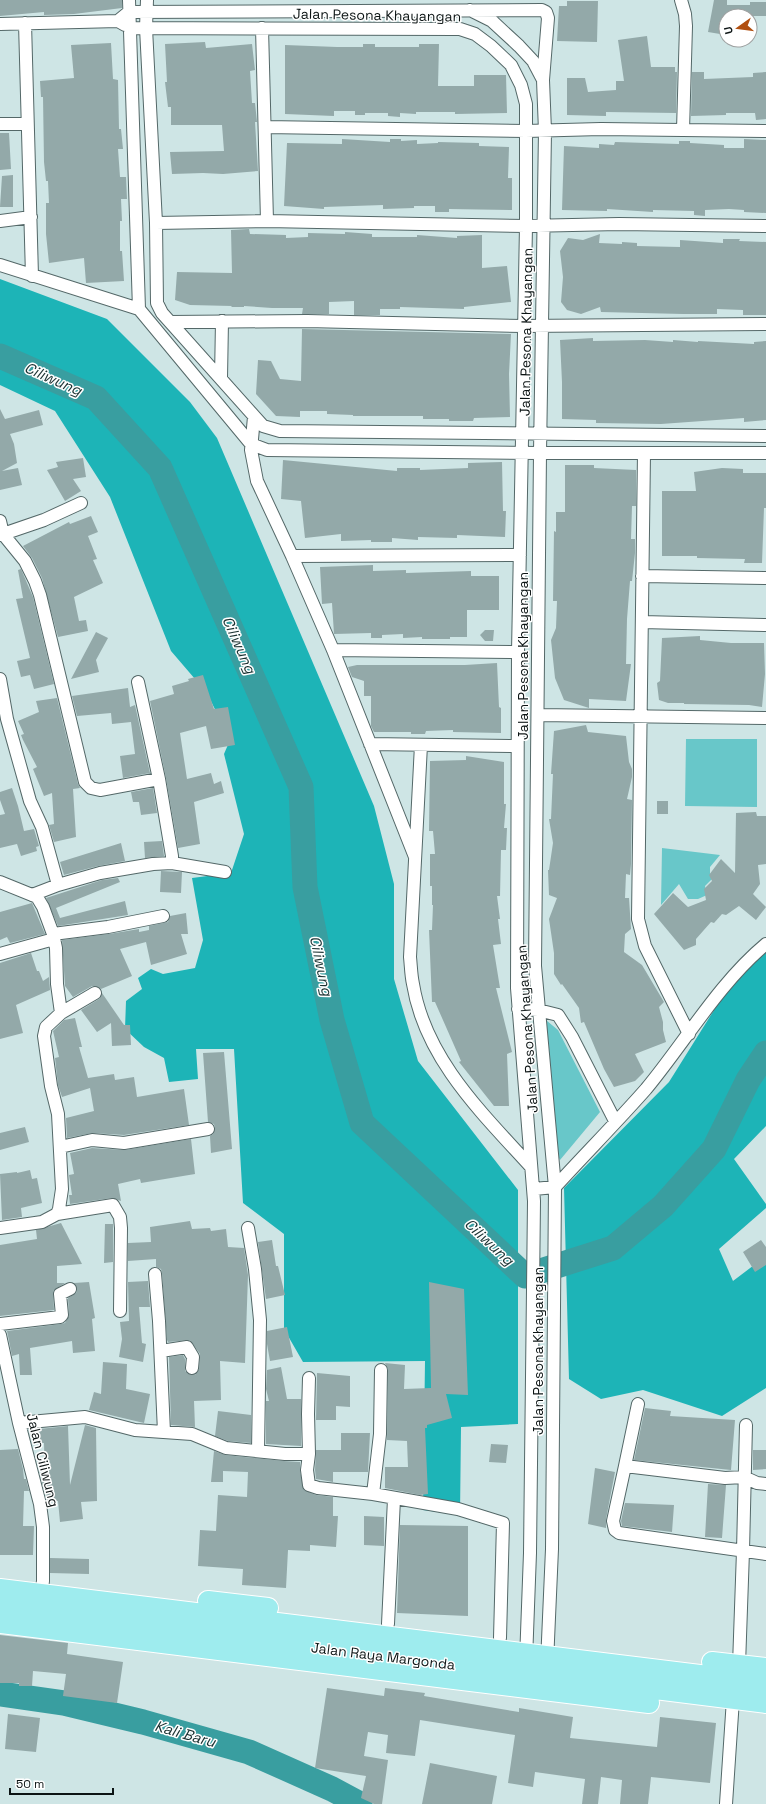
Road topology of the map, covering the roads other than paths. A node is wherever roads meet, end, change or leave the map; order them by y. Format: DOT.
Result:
graph roads {
  1 [pos="681,0"];
  2 [pos="533,5"];
  3 [pos="129,6"];
  4 [pos="147,6"];
  5 [pos="250,6"];
  6 [pos="470,10"];
  7 [pos="118,21"];
  8 [pos="25,23"];
  9 [pos="0,24"];
  10 [pos="129,28"];
  11 [pos="146,28"];
  12 [pos="262,28"];
  13 [pos="543,80"];
  14 [pos="0,124"];
  15 [pos="27,124"];
  16 [pos="264,127"];
  17 [pos="683,130"];
  18 [pos="526,131"];
  19 [pos="545,131"];
  20 [pos="766,131"];
  21 [pos="31,217"];
  22 [pos="0,221"];
  23 [pos="268,221"];
  24 [pos="156,223"];
  25 [pos="526,226"];
  26 [pos="543,226"];
  27 [pos="766,226"];
  28 [pos="136,256"];
  29 [pos="155,257"];
  30 [pos="0,265"];
  31 [pos="32,276"];
  32 [pos="138,309"];
  33 [pos="222,321"];
  34 [pos="170,322"];
  35 [pos="766,324"];
  36 [pos="541,325"];
  37 [pos="523,326"];
  38 [pos="221,378"];
  39 [pos="254,417"];
  40 [pos="522,433"];
  41 [pos="540,433"];
  42 [pos="766,436"];
  43 [pos="251,444"];
  44 [pos="644,452"];
  45 [pos="522,453"];
  46 [pos="540,453"];
  47 [pos="766,453"];
  48 [pos="81,503"];
  49 [pos="0,521"];
  50 [pos="2,534"];
  51 [pos="520,555"];
  52 [pos="292,556"];
  53 [pos="642,576"];
  54 [pos="766,578"];
  55 [pos="642,622"];
  56 [pos="766,625"];
  57 [pos="519,630"];
  58 [pos="538,630"];
  59 [pos="333,650"];
  60 [pos="518,652"];
  61 [pos="0,679"];
  62 [pos="138,682"];
  63 [pos="538,715"];
  64 [pos="641,716"];
  65 [pos="766,718"];
  66 [pos="370,744"];
  67 [pos="421,745"];
  68 [pos="517,746"];
  69 [pos="159,779"];
  70 [pos="415,857"];
  71 [pos="172,863"];
  72 [pos="225,872"];
  73 [pos="0,882"];
  74 [pos="58,885"];
  75 [pos="32,895"];
  76 [pos="163,916"];
  77 [pos="54,936"];
  78 [pos="766,944"];
  79 [pos="0,954"];
  80 [pos="95,993"];
  81 [pos="518,1009"];
  82 [pos="538,1010"];
  83 [pos="61,1012"];
  84 [pos="689,1034"];
  85 [pos="615,1121"];
  86 [pos="208,1129"];
  87 [pos="60,1147"];
  88 [pos="531,1167"];
  89 [pos="555,1187"];
  90 [pos="534,1195"];
  91 [pos="56,1214"];
  92 [pos="0,1226"];
  93 [pos="248,1228"];
  94 [pos="155,1274"];
  95 [pos="70,1289"];
  96 [pos="120,1311"];
  97 [pos="0,1324"];
  98 [pos="0,1335"];
  99 [pos="161,1351"];
  100 [pos="192,1368"];
  101 [pos="381,1370"];
  102 [pos="309,1378"];
  103 [pos="638,1404"];
  104 [pos="19,1423"];
  105 [pos="746,1425"];
  106 [pos="164,1432"];
  107 [pos="258,1451"];
  108 [pos="309,1454"];
  109 [pos="625,1466"];
  110 [pos="744,1477"];
  111 [pos="766,1484"];
  112 [pos="373,1494"];
  113 [pos="394,1499"];
  114 [pos="743,1554"];
  115 [pos="766,1554"];
  116 [pos="0,1575"];
  117 [pos="42,1587"];
  118 [pos="0,1589"];
  119 [pos="0,1607"];
  120 [pos="0,1624"];
  121 [pos="388,1624"];
  122 [pos="500,1638"];
  123 [pos="527,1647"];
  124 [pos="548,1649"];
  125 [pos="739,1665"];
  126 [pos="766,1668"];
  127 [pos="525,1674"];
  128 [pos="484,1676"];
  129 [pos="546,1676"];
  130 [pos="766,1683"];
  131 [pos="766,1703"];
  132 [pos="732,1706"];
  133 [pos="766,1716"];
  134 [pos="726,1804"];
  1 -- 17 [label="street"];
  2 -- 6 [label="street"];
  2 -- 13 [label="street"];
  3 -- 4 [label="street, Jalan Pesona Khayangan"];
  3 -- 7 [label="street"];
  3 -- 10 [label="street"];
  4 -- 5 [label="street, Jalan Pesona Khayangan"];
  4 -- 11 [label="street"];
  5 -- 6 [label="street, Jalan Pesona Khayangan"];
  6 -- 13 [label="street, Jalan Pesona Khayangan"];
  7 -- 8 [label="street"];
  7 -- 10 [label="street"];
  8 -- 9 [label="street"];
  8 -- 15 [label="street"];
  10 -- 11 [label="street, Jalan Pesona Khayangan"];
  10 -- 28 [label="street"];
  11 -- 12 [label="street, Jalan Pesona Khayangan"];
  11 -- 24 [label="street"];
  12 -- 16 [label="street"];
  12 -- 18 [label="street, Jalan Pesona Khayangan"];
  13 -- 19 [label="street, Jalan Pesona Khayangan"];
  14 -- 15 [label="street"];
  15 -- 21 [label="street"];
  16 -- 18 [label="street"];
  16 -- 23 [label="street"];
  17 -- 19 [label="street"];
  17 -- 20 [label="street"];
  18 -- 19 [label="street"];
  18 -- 25 [label="street, Jalan Pesona Khayangan"];
  19 -- 26 [label="street, Jalan Pesona Khayangan"];
  21 -- 22 [label="street"];
  21 -- 31 [label="street"];
  23 -- 24 [label="street"];
  23 -- 25 [label="street"];
  24 -- 29 [label="street"];
  25 -- 26 [label="street"];
  25 -- 37 [label="street, Jalan Pesona Khayangan"];
  26 -- 27 [label="street"];
  26 -- 36 [label="street, Jalan Pesona Khayangan"];
  28 -- 29 [label="street"];
  28 -- 32 [label="street"];
  29 -- 34 [label="street"];
  30 -- 31 [label="street"];
  31 -- 32 [label="street"];
  32 -- 43 [label="street"];
  33 -- 34 [label="street"];
  33 -- 37 [label="street"];
  33 -- 38 [label="street"];
  34 -- 38 [label="street"];
  35 -- 36 [label="street"];
  36 -- 37 [label="street"];
  36 -- 41 [label="street, Jalan Pesona Khayangan"];
  37 -- 40 [label="street, Jalan Pesona Khayangan"];
  38 -- 39 [label="street"];
  39 -- 40 [label="street"];
  39 -- 43 [label="street"];
  40 -- 41 [label="street"];
  40 -- 45 [label="street, Jalan Pesona Khayangan"];
  41 -- 42 [label="street"];
  41 -- 46 [label="street, Jalan Pesona Khayangan"];
  43 -- 45 [label="street"];
  43 -- 52 [label="street"];
  44 -- 46 [label="street"];
  44 -- 47 [label="street"];
  44 -- 53 [label="street"];
  45 -- 46 [label="street"];
  45 -- 51 [label="street, Jalan Pesona Khayangan"];
  46 -- 58 [label="street, Jalan Pesona Khayangan"];
  48 -- 50 [label="street"];
  49 -- 50 [label="street"];
  50 -- 69 [label="street"];
  51 -- 52 [label="street"];
  51 -- 57 [label="street, Jalan Pesona Khayangan"];
  52 -- 59 [label="street"];
  53 -- 54 [label="street"];
  53 -- 55 [label="street"];
  55 -- 56 [label="street"];
  55 -- 64 [label="street"];
  57 -- 58 [label="street"];
  57 -- 60 [label="street, Jalan Pesona Khayangan"];
  58 -- 63 [label="street, Jalan Pesona Khayangan"];
  59 -- 60 [label="street"];
  59 -- 66 [label="street"];
  60 -- 68 [label="street, Jalan Pesona Khayangan"];
  61 -- 74 [label="street"];
  62 -- 69 [label="street"];
  63 -- 64 [label="street"];
  63 -- 82 [label="street, Jalan Pesona Khayangan"];
  64 -- 65 [label="street"];
  64 -- 84 [label="street"];
  66 -- 67 [label="street"];
  66 -- 70 [label="street"];
  67 -- 68 [label="street"];
  67 -- 70 [label="street"];
  68 -- 81 [label="street, Jalan Pesona Khayangan"];
  69 -- 71 [label="street"];
  70 -- 88 [label="street"];
  71 -- 72 [label="street"];
  71 -- 74 [label="street"];
  73 -- 75 [label="street"];
  74 -- 75 [label="street"];
  75 -- 77 [label="street"];
  76 -- 77 [label="street"];
  77 -- 79 [label="street"];
  77 -- 83 [label="street"];
  78 -- 84 [label="street"];
  80 -- 83 [label="street"];
  81 -- 82 [label="street"];
  81 -- 88 [label="street, Jalan Pesona Khayangan"];
  82 -- 85 [label="street"];
  82 -- 89 [label="street, Jalan Pesona Khayangan"];
  83 -- 87 [label="street"];
  84 -- 85 [label="street"];
  85 -- 89 [label="street"];
  86 -- 87 [label="street"];
  87 -- 91 [label="street"];
  88 -- 90 [label="street, Jalan Pesona Khayangan"];
  89 -- 90 [label="street"];
  89 -- 124 [label="street, Jalan Pesona Khayangan"];
  90 -- 123 [label="street, Jalan Pesona Khayangan"];
  91 -- 92 [label="street"];
  91 -- 96 [label="street"];
  93 -- 107 [label="street"];
  94 -- 99 [label="street"];
  95 -- 97 [label="street"];
  98 -- 104 [label="street, Jalan Ciliwung"];
  99 -- 100 [label="street"];
  99 -- 106 [label="street"];
  101 -- 112 [label="street"];
  102 -- 108 [label="street"];
  103 -- 109 [label="street"];
  104 -- 106 [label="street"];
  104 -- 117 [label="street, Jalan Ciliwung"];
  105 -- 110 [label="street"];
  106 -- 107 [label="street"];
  107 -- 108 [label="street"];
  108 -- 112 [label="street"];
  109 -- 110 [label="street"];
  109 -- 114 [label="street"];
  110 -- 111 [label="street"];
  110 -- 114 [label="street"];
  112 -- 113 [label="street"];
  113 -- 121 [label="street"];
  113 -- 122 [label="street"];
  114 -- 115 [label="street"];
  114 -- 125 [label="street"];
  116 -- 117 [label="highway, Jalan Raya Margonda"];
  117 -- 118 [label="highway, Jalan Raya Margonda"];
  117 -- 121 [label="highway, Jalan Raya Margonda"];
  117 -- 123 [label="highway, Jalan Raya Margonda"];
  119 -- 128 [label="highway, Jalan Raya Margonda"];
  120 -- 128 [label="highway, Jalan Raya Margonda"];
  121 -- 122 [label="highway, Jalan Raya Margonda"];
  122 -- 123 [label="highway, Jalan Raya Margonda"];
  123 -- 124 [label="highway, Jalan Raya Margonda"];
  123 -- 127 [label="street, Jalan Pesona Khayangan"];
  124 -- 125 [label="highway, Jalan Raya Margonda"];
  124 -- 129 [label="street, Jalan Pesona Khayangan"];
  124 -- 130 [label="highway, Jalan Raya Margonda"];
  125 -- 126 [label="highway, Jalan Raya Margonda"];
  127 -- 128 [label="highway, Jalan Raya Margonda"];
  127 -- 129 [label="highway, Jalan Raya Margonda"];
  128 -- 132 [label="highway, Jalan Raya Margonda"];
  129 -- 132 [label="highway, Jalan Raya Margonda"];
  131 -- 132 [label="highway, Jalan Raya Margonda"];
  132 -- 133 [label="highway, Jalan Raya Margonda"];
  132 -- 134 [label="street"];
}
